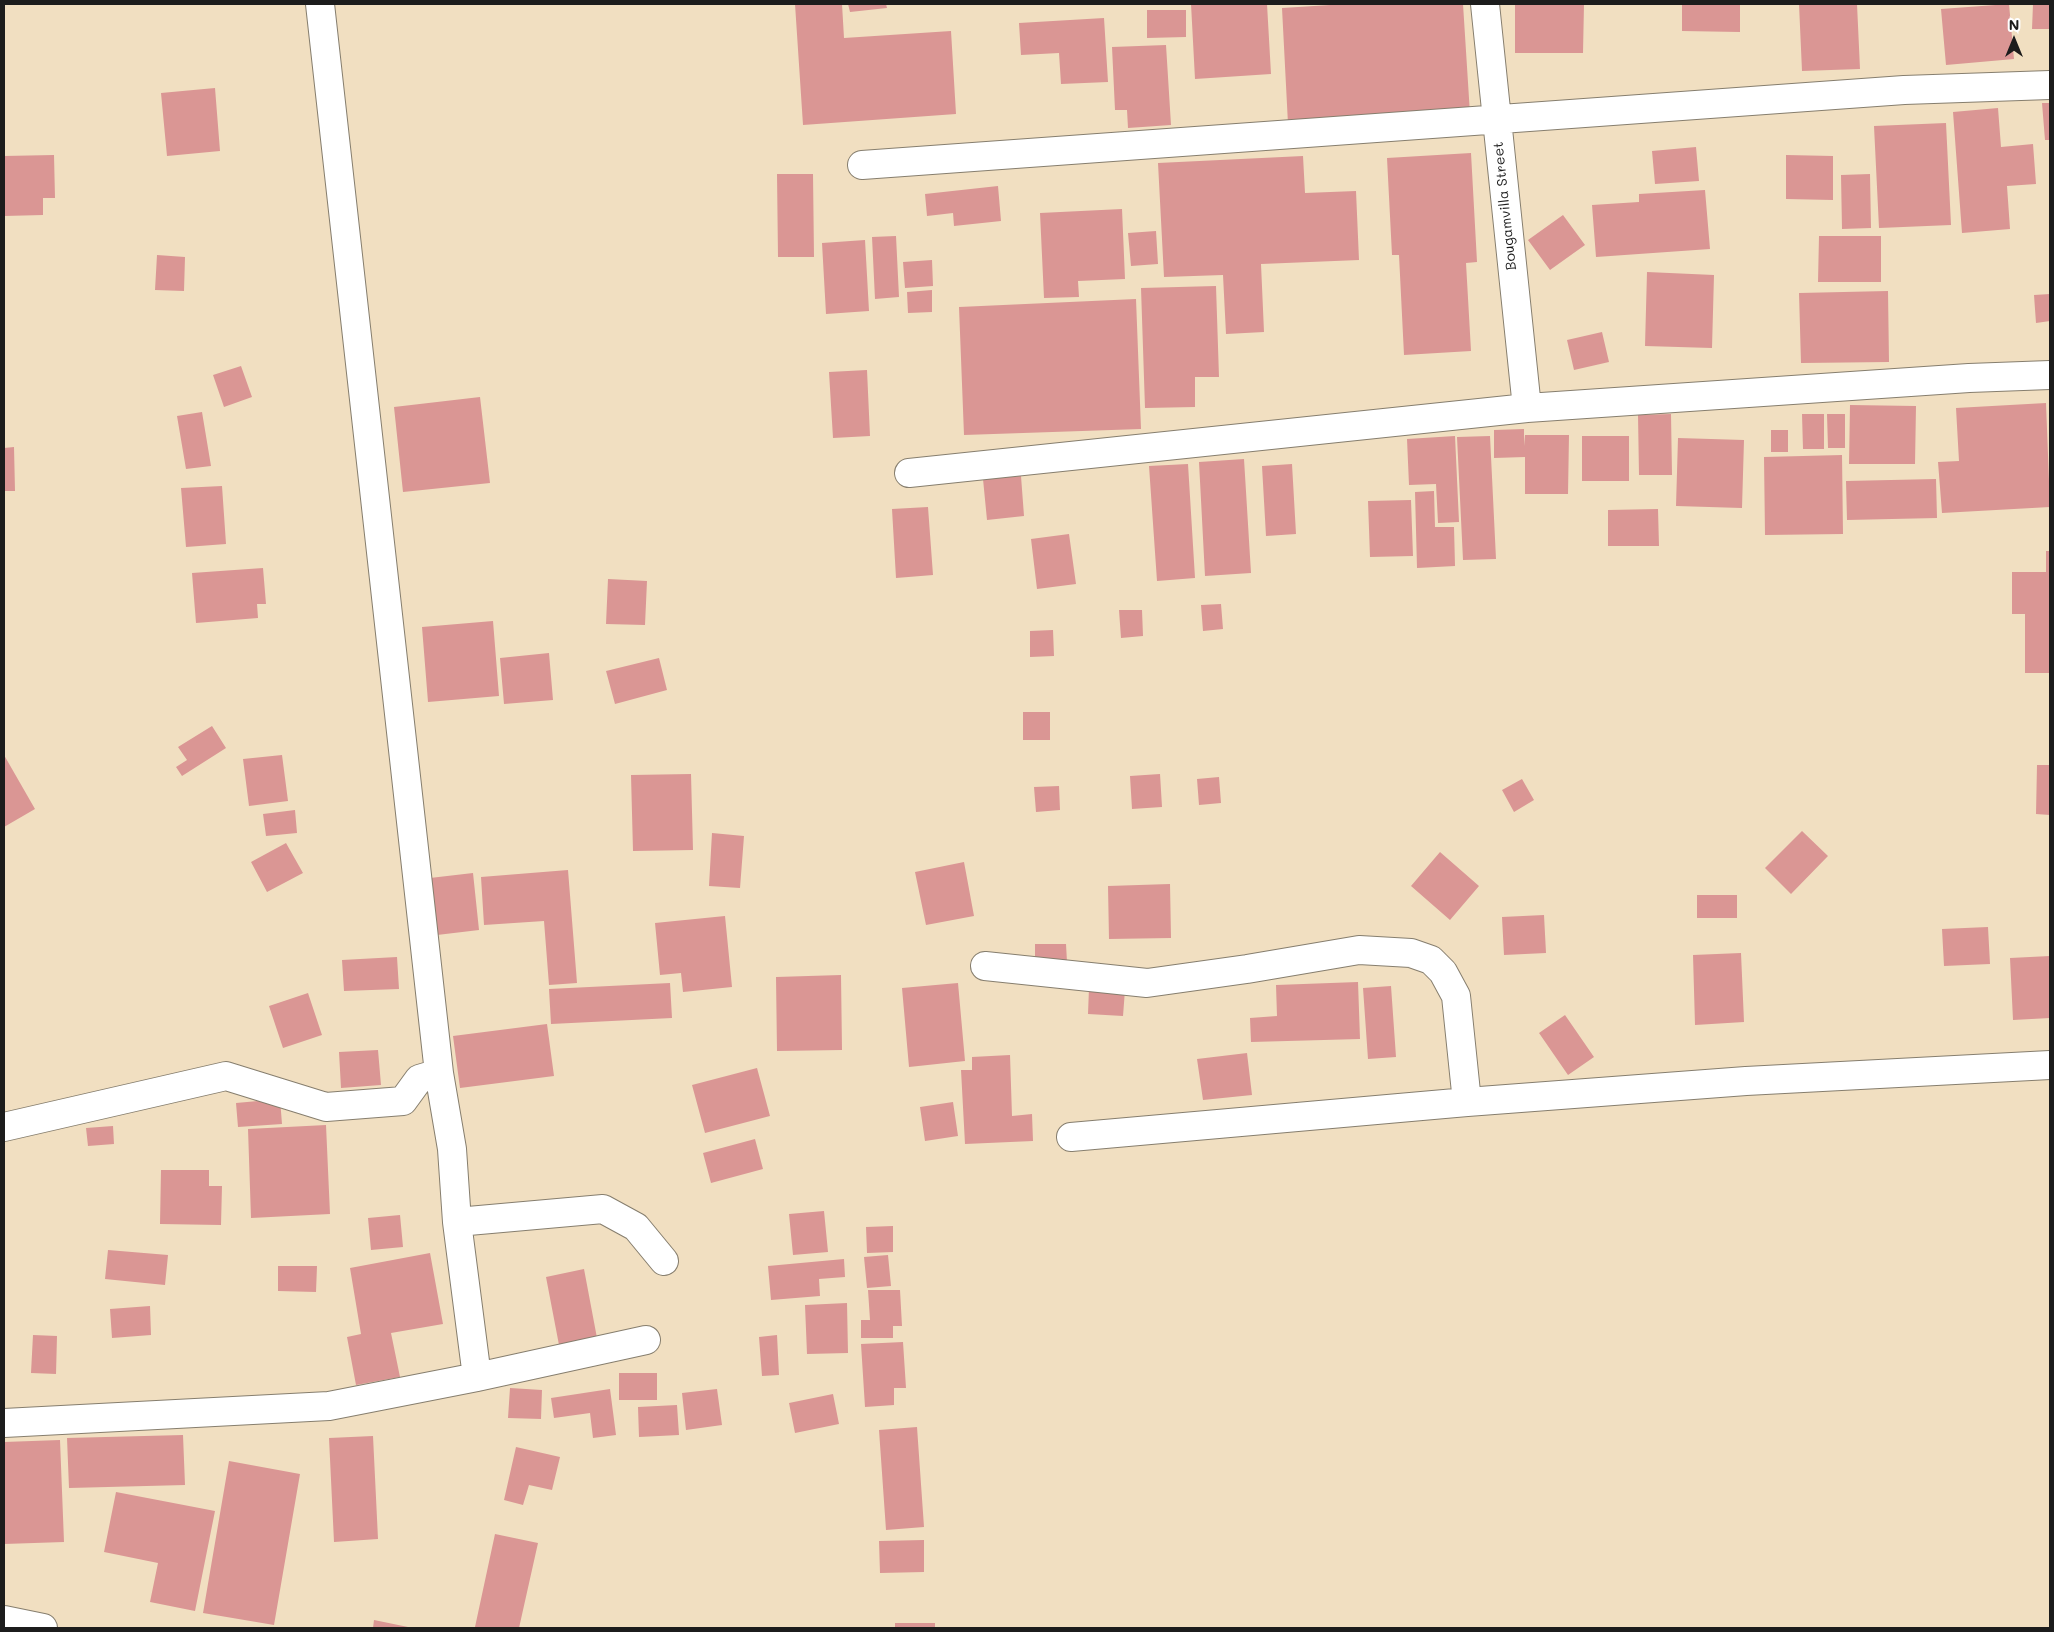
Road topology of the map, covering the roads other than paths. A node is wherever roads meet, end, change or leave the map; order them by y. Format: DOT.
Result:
graph roads {
  1 [pos="320,4"];
  2 [pos="1485,4"];
  3 [pos="2050,85"];
  4 [pos="1496,120"];
  5 [pos="862,165"];
  6 [pos="2050,375"];
  7 [pos="1527,408"];
  8 [pos="909,473"];
  9 [pos="986,966"];
  10 [pos="2050,1065"];
  11 [pos="440,1073"];
  12 [pos="1467,1102"];
  13 [pos="4,1127"];
  14 [pos="1071,1137"];
  15 [pos="457,1222"];
  16 [pos="664,1260"];
  17 [pos="646,1340"];
  18 [pos="477,1377"];
  19 [pos="4,1423"];
  20 [pos="4,1620"];
  21 [pos="43,1628"];
  1 -- 11 [label="street"];
  2 -- 4 [label="street, Bougamvilla Street"];
  3 -- 4 [label="street"];
  4 -- 5 [label="street"];
  4 -- 7 [label="street, Bougamvilla Street"];
  6 -- 7 [label="street"];
  7 -- 8 [label="street"];
  9 -- 12 [label="street"];
  10 -- 12 [label="street"];
  11 -- 13 [label="street"];
  11 -- 15 [label="street"];
  12 -- 14 [label="street"];
  15 -- 16 [label="street"];
  15 -- 18 [label="street"];
  17 -- 18 [label="street"];
  18 -- 19 [label="street"];
  20 -- 21 [label="street"];
}
